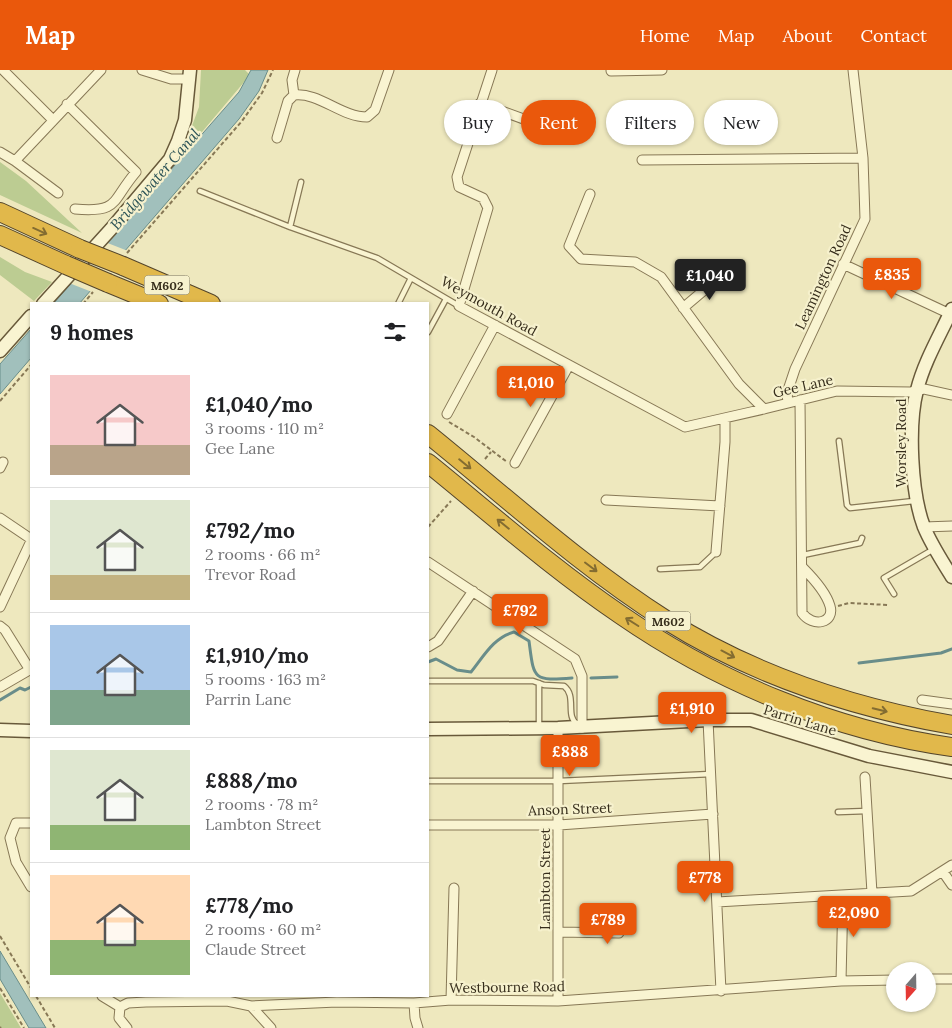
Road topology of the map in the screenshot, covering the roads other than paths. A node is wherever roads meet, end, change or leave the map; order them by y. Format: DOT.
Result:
graph roads {
  1 [pos="3,70"];
  2 [pos="101,70"];
  3 [pos="142,70"];
  4 [pos="295,70"];
  5 [pos="390,70"];
  6 [pos="492,70"];
  7 [pos="662,70"];
  8 [pos="853,70"];
  9 [pos="611,71"];
  10 [pos="190,75"];
  11 [pos="294,95"];
  12 [pos="481,100"];
  13 [pos="67,104"];
  14 [pos="52,119"];
  15 [pos="277,138"];
  16 [pos="467,145"];
  17 [pos="0,152"];
  18 [pos="863,158"];
  19 [pos="15,160"];
  20 [pos="642,160"];
  21 [pos="301,182"];
  22 [pos="200,191"];
  23 [pos="58,193"];
  24 [pos="590,194"];
  25 [pos="75,209"];
  26 [pos="0,212"];
  27 [pos="290,227"];
  28 [pos="0,235"];
  29 [pos="843,264"];
  30 [pos="722,275"];
  31 [pos="411,278"];
  32 [pos="446,299"];
  33 [pos="44,302"];
  34 [pos="152,302"];
  35 [pos="207,302"];
  36 [pos="399,302"];
  37 [pos="459,306"];
  38 [pos="683,308"];
  39 [pos="951,312"];
  40 [pos="30,317"];
  41 [pos="495,325"];
  42 [pos="429,330"];
  43 [pos="0,351"];
  44 [pos="569,365"];
  45 [pos="916,391"];
  46 [pos="952,395"];
  47 [pos="800,400"];
  48 [pos="788,403"];
  49 [pos="764,409"];
  50 [pos="447,414"];
  51 [pos="725,418"];
  52 [pos="429,435"];
  53 [pos="839,441"];
  54 [pos="514,463"];
  55 [pos="429,464"];
  56 [pos="606,500"];
  57 [pos="917,500"];
  58 [pos="720,506"];
  59 [pos="0,518"];
  60 [pos="952,526"];
  61 [pos="924,527"];
  62 [pos="862,538"];
  63 [pos="30,539"];
  64 [pos="30,542"];
  65 [pos="935,548"];
  66 [pos="716,552"];
  67 [pos="803,555"];
  68 [pos="429,563"];
  69 [pos="802,568"];
  70 [pos="660,569"];
  71 [pos="952,577"];
  72 [pos="473,591"];
  73 [pos="894,594"];
  74 [pos="0,607"];
  75 [pos="0,626"];
  76 [pos="429,646"];
  77 [pos="30,670"];
  78 [pos="429,681"];
  79 [pos="539,684"];
  80 [pos="0,688"];
  81 [pos="922,700"];
  82 [pos="952,704"];
  83 [pos="708,720"];
  84 [pos="952,725"];
  85 [pos="558,728"];
  86 [pos="582,728"];
  87 [pos="429,729"];
  88 [pos="539,729"];
  89 [pos="0,730"];
  90 [pos="30,731"];
  91 [pos="952,746"];
  92 [pos="952,772"];
  93 [pos="711,774"];
  94 [pos="864,777"];
  95 [pos="558,781"];
  96 [pos="429,782"];
  97 [pos="867,811"];
  98 [pos="838,812"];
  99 [pos="713,814"];
  100 [pos="30,823"];
  101 [pos="429,825"];
  102 [pos="559,825"];
  103 [pos="952,865"];
  104 [pos="943,872"];
  105 [pos="30,885"];
  106 [pos="952,885"];
  107 [pos="454,888"];
  108 [pos="872,893"];
  109 [pos="842,895"];
  110 [pos="717,902"];
  111 [pos="618,912"];
  112 [pos="558,932"];
  113 [pos="936,979"];
  114 [pos="952,979"];
  115 [pos="886,980"];
  116 [pos="841,981"];
  117 [pos="721,991"];
  118 [pos="104,997"];
  119 [pos="451,1000"];
  120 [pos="558,1000"];
  121 [pos="251,1001"];
  122 [pos="414,1003"];
  123 [pos="120,1007"];
  124 [pos="127,1028"];
  125 [pos="271,1028"];
  126 [pos="418,1028"];
  1 -- 14 [label="street"];
  2 -- 13 [label="street"];
  3 -- 10 [label="street"];
  4 -- 11 [label="street"];
  5 -- 11 [label="street"];
  6 -- 12 [label="street"];
  7 -- 9 [label="street"];
  8 -- 18 [label="street, Leamington Road"];
  10 -- 33 [label="main road"];
  11 -- 15 [label="street"];
  13 -- 14 [label="street"];
  13 -- 25 [label="street"];
  14 -- 19 [label="street"];
  16 -- 37 [label="street"];
  17 -- 19 [label="street"];
  18 -- 20 [label="street"];
  18 -- 29 [label="street, Leamington Road"];
  19 -- 23 [label="street"];
  21 -- 27 [label="lane"];
  22 -- 27 [label="lane, Weymouth Road"];
  24 -- 38 [label="street, Gee Lane"];
  26 -- 35 [label="highway, M602, one-way, bridge"];
  27 -- 31 [label="lane, Weymouth Road"];
  28 -- 34 [label="highway, M602, bridge"];
  29 -- 39 [label="street"];
  29 -- 48 [label="street, Leamington Road"];
  30 -- 38 [label="street"];
  31 -- 32 [label="lane, Weymouth Road"];
  31 -- 36 [label="lane"];
  32 -- 37 [label="lane, Weymouth Road"];
  32 -- 42 [label="lane"];
  37 -- 41 [label="street, Weymouth Road"];
  38 -- 49 [label="street, Gee Lane"];
  39 -- 45 [label="main road, Worsley Road"];
  40 -- 43 [label="main road"];
  41 -- 44 [label="street, Weymouth Road"];
  41 -- 50 [label="street"];
  44 -- 51 [label="street, Weymouth Road"];
  44 -- 54 [label="street"];
  45 -- 46 [label="street, Gee Lane"];
  45 -- 47 [label="street, Gee Lane"];
  45 -- 57 [label="main road, Worsley Road"];
  47 -- 48 [label="street, Gee Lane"];
  47 -- 67 [label="street"];
  48 -- 49 [label="street, Gee Lane"];
  49 -- 51 [label="street, Weymouth Road"];
  51 -- 58 [label="street"];
  52 -- 84 [label="highway, M602, one-way"];
  53 -- 57 [label="lane"];
  91 -- 55 [label="highway, M602, one-way"];
  56 -- 58 [label="street"];
  57 -- 61 [label="main road, Worsley Road"];
  58 -- 66 [label="street"];
  59 -- 63 [label="street"];
  60 -- 61 [label="street"];
  61 -- 65 [label="main road, Worsley Road"];
  62 -- 67 [label="lane"];
  64 -- 74 [label="street"];
  65 -- 71 [label="main road, Worsley Road"];
  65 -- 73 [label="lane"];
  66 -- 70 [label="lane"];
  67 -- 69 [label="street"];
  68 -- 72 [label="street"];
  69 -- 69 [label="street"];
  72 -- 76 [label="street"];
  72 -- 86 [label="street"];
  75 -- 77 [label="street"];
  77 -- 80 [label="street"];
  78 -- 79 [label="lane"];
  79 -- 86 [label="lane"];
  79 -- 88 [label="lane"];
  81 -- 82 [label="street"];
  83 -- 86 [label="main road, Parrin Lane"];
  83 -- 92 [label="main road, Parrin Lane"];
  83 -- 93 [label="street"];
  85 -- 86 [label="main road, Parrin Lane"];
  85 -- 88 [label="main road, Parrin Lane"];
  85 -- 95 [label="street, Lambton Street"];
  87 -- 88 [label="main road, Parrin Lane"];
  89 -- 90 [label="main road"];
  93 -- 95 [label="lane"];
  93 -- 99 [label="street"];
  94 -- 97 [label="street"];
  95 -- 96 [label="lane"];
  95 -- 102 [label="street, Lambton Street"];
  97 -- 98 [label="lane"];
  97 -- 108 [label="street"];
  99 -- 102 [label="street, Anson Street"];
  99 -- 110 [label="street"];
  100 -- 105 [label="street"];
  101 -- 102 [label="street, Anson Street"];
  102 -- 112 [label="street, Lambton Street"];
  103 -- 104 [label="street"];
  104 -- 106 [label="street"];
  104 -- 108 [label="street"];
  107 -- 119 [label="street"];
  108 -- 109 [label="street"];
  109 -- 110 [label="street"];
  109 -- 116 [label="street"];
  110 -- 117 [label="street"];
  111 -- 112 [label="street"];
  112 -- 120 [label="street, Lambton Street"];
  113 -- 114 [label="street"];
  115 -- 116 [label="street, Westbourne Road"];
  116 -- 117 [label="street, Westbourne Road"];
  117 -- 120 [label="street, Westbourne Road"];
  118 -- 123 [label="street"];
  119 -- 120 [label="street, Westbourne Road"];
  119 -- 122 [label="street, Westbourne Road"];
  121 -- 122 [label="street, Westbourne Road"];
  121 -- 123 [label="street, Westbourne Road"];
  121 -- 125 [label="street"];
  122 -- 126 [label="street"];
  123 -- 124 [label="street"];
}
